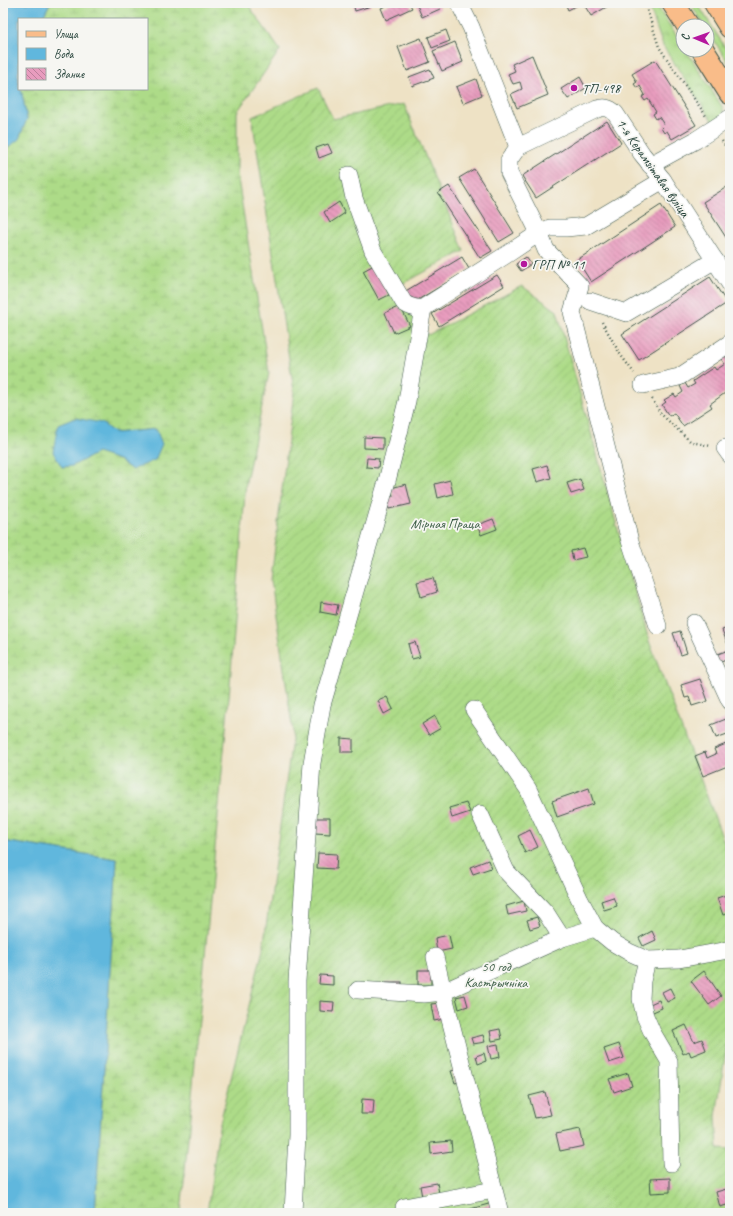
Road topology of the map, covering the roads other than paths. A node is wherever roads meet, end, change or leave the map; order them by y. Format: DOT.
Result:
graph roads {
  1 [pos="459,3"];
  2 [pos="674,3"];
  3 [pos="715,3"];
  4 [pos="683,18"];
  5 [pos="730,27"];
  6 [pos="708,58"];
  7 [pos="730,94"];
  8 [pos="730,118"];
  9 [pos="518,147"];
  10 [pos="650,165"];
  11 [pos="348,175"];
  12 [pos="663,180"];
  13 [pos="539,233"];
  14 [pos="715,260"];
  15 [pos="730,284"];
  16 [pos="590,301"];
  17 [pos="423,308"];
  18 [pos="730,343"];
  19 [pos="643,385"];
  20 [pos="694,623"];
  21 [pos="658,626"];
  22 [pos="730,702"];
  23 [pos="474,710"];
  24 [pos="480,814"];
  25 [pos="595,928"];
  26 [pos="562,938"];
  27 [pos="730,949"];
  28 [pos="435,957"];
  29 [pos="647,960"];
  30 [pos="358,990"];
  31 [pos="443,992"];
  32 [pos="671,1163"];
  33 [pos="494,1190"];
  34 [pos="404,1207"];
  35 [pos="293,1213"];
  36 [pos="500,1213"];
  1 -- 9 [label="street"];
  2 -- 4 [label="main road"];
  3 -- 5 [label="main road"];
  6 -- 7 [label="main road"];
  8 -- 10 [label="street"];
  9 -- 10 [label="street, 1-я Керамзітавая вуліца"];
  9 -- 13 [label="street"];
  10 -- 12 [label="street, 1-я Керамзітавая вуліца"];
  11 -- 17 [label="street"];
  12 -- 13 [label="street"];
  12 -- 14 [label="street, 1-я Керамзітавая вуліца"];
  13 -- 17 [label="street"];
  13 -- 21 [label="street"];
  14 -- 15 [label="street, 1-я Керамзітавая вуліца"];
  14 -- 16 [label="street"];
  17 -- 35 [label="street"];
  18 -- 19 [label="street"];
  20 -- 22 [label="street"];
  23 -- 25 [label="street"];
  24 -- 26 [label="street"];
  25 -- 26 [label="street"];
  25 -- 29 [label="street"];
  26 -- 31 [label="street"];
  27 -- 29 [label="street"];
  28 -- 31 [label="street"];
  29 -- 32 [label="street"];
  30 -- 31 [label="street"];
  31 -- 33 [label="street"];
  33 -- 34 [label="street"];
  33 -- 36 [label="street"];
}
